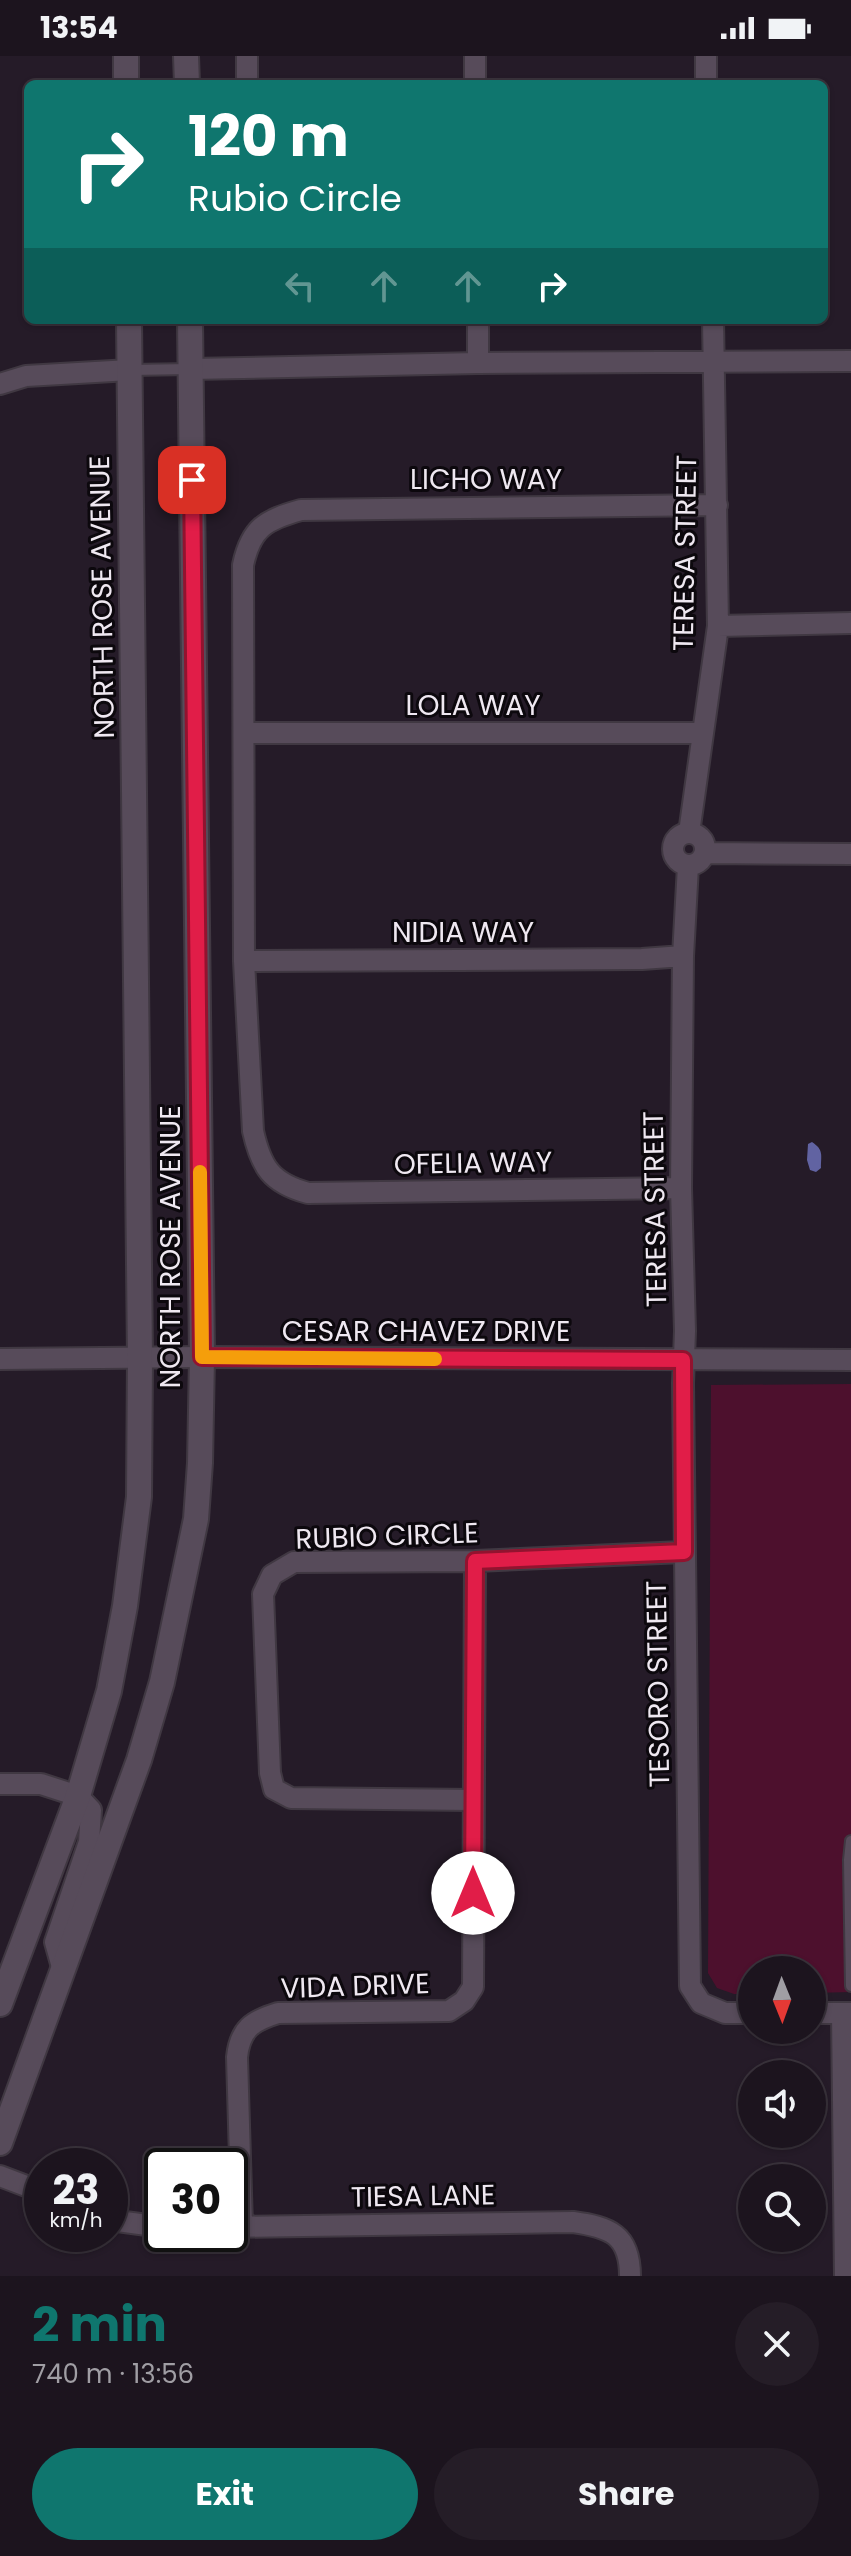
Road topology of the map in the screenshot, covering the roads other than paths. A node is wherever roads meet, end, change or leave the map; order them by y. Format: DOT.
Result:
graph roads {
  1 [pos="126,56"];
  2 [pos="186,56"];
  3 [pos="247,56"];
  4 [pos="475,56"];
  5 [pos="706,56"];
  6 [pos="126,80"];
  7 [pos="187,80"];
  8 [pos="247,80"];
  9 [pos="475,80"];
  10 [pos="706,80"];
  11 [pos="129,324"];
  12 [pos="190,324"];
  13 [pos="478,324"];
  14 [pos="713,324"];
  15 [pos="851,361"];
  16 [pos="478,363"];
  17 [pos="714,364"];
  18 [pos="191,369"];
  19 [pos="130,370"];
  20 [pos="0,384"];
  21 [pos="717,505"];
  22 [pos="851,623"];
  23 [pos="718,626"];
  24 [pos="244,733"];
  25 [pos="701,733"];
  26 [pos="689,833"];
  27 [pos="705,853"];
  28 [pos="851,854"];
  29 [pos="688,866"];
  30 [pos="683,956"];
  31 [pos="244,961"];
  32 [pos="681,1188"];
  33 [pos="202,1357"];
  34 [pos="140,1358"];
  35 [pos="0,1359"];
  36 [pos="683,1360"];
  37 [pos="851,1360"];
  38 [pos="684,1552"];
  39 [pos="475,1561"];
  40 [pos="0,1784"];
  41 [pos="78,1796"];
  42 [pos="473,1800"];
  43 [pos="851,1841"];
  44 [pos="62,1967"];
  45 [pos="851,1986"];
  46 [pos="0,2004"];
  47 [pos="738,2013"];
  48 [pos="846,2013"];
  49 [pos="0,2143"];
  50 [pos="236,2148"];
  51 [pos="0,2176"];
  52 [pos="24,2185"];
  53 [pos="848,2218"];
  54 [pos="248,2226"];
  55 [pos="630,2276"];
  56 [pos="845,2276"];
  1 -- 6 [label="main road"];
  2 -- 7 [label="main road"];
  3 -- 8 [label="street"];
  4 -- 9 [label="street"];
  5 -- 10 [label="street"];
  11 -- 19 [label="main road, NORTH ROSE AVENUE"];
  12 -- 18 [label="main road, NORTH ROSE AVENUE"];
  13 -- 16 [label="street"];
  14 -- 17 [label="street, TERESA STREET"];
  15 -- 17 [label="street"];
  16 -- 17 [label="street"];
  16 -- 18 [label="street"];
  17 -- 21 [label="street, TERESA STREET"];
  18 -- 19 [label="lane"];
  18 -- 33 [label="main road, NORTH ROSE AVENUE"];
  19 -- 20 [label="street"];
  19 -- 34 [label="main road, NORTH ROSE AVENUE"];
  21 -- 23 [label="street, TERESA STREET"];
  21 -- 24 [label="street, LICHO WAY"];
  22 -- 23 [label="street"];
  23 -- 25 [label="street, TERESA STREET"];
  24 -- 25 [label="street, LOLA WAY"];
  24 -- 31 [label="street"];
  25 -- 26 [label="street, TERESA STREET"];
  26 -- 27 [label="street"];
  26 -- 29 [label="street"];
  27 -- 28 [label="street"];
  27 -- 29 [label="street"];
  29 -- 30 [label="street, TERESA STREET"];
  30 -- 31 [label="street, NIDIA WAY"];
  30 -- 32 [label="street, TERESA STREET"];
  31 -- 32 [label="street, OFELIA WAY"];
  32 -- 36 [label="street, TERESA STREET"];
  33 -- 34 [label="street, CESAR CHAVEZ DRIVE"];
  33 -- 36 [label="street, CESAR CHAVEZ DRIVE"];
  33 -- 44 [label="main road, NORTH ROSE AVENUE"];
  34 -- 35 [label="street, CESAR CHAVEZ DRIVE"];
  34 -- 41 [label="main road, NORTH ROSE AVENUE"];
  36 -- 37 [label="street, CESAR CHAVEZ DRIVE"];
  36 -- 38 [label="street, TESORO STREET"];
  38 -- 39 [label="street, RUBIO CIRCLE"];
  38 -- 47 [label="street, TESORO STREET"];
  39 -- 42 [label="street, VIDA DRIVE"];
  39 -- 42 [label="street, RUBIO CIRCLE"];
  40 -- 41 [label="street"];
  41 -- 44 [label="street"];
  41 -- 46 [label="main road, NORTH ROSE AVENUE"];
  42 -- 50 [label="street, VIDA DRIVE"];
  43 -- 45 [label="lane"];
  44 -- 49 [label="main road, NORTH ROSE AVENUE"];
  48 -- 53 [label="street"];
  51 -- 52 [label="street"];
  53 -- 56 [label="street"];
  54 -- 55 [label="street, TIESA LANE"];
}
